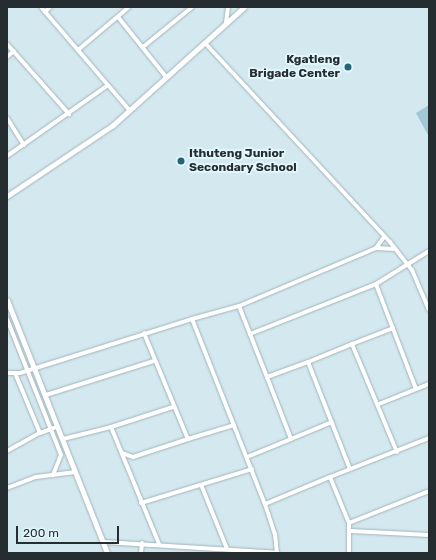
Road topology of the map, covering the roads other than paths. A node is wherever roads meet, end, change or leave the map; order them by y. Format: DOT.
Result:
graph roads {
  1 [pos="41,7"];
  2 [pos="50,7"];
  3 [pos="129,7"];
  4 [pos="192,7"];
  5 [pos="228,7"];
  6 [pos="244,7"];
  7 [pos="45,12"];
  8 [pos="118,17"];
  9 [pos="226,23"];
  10 [pos="205,43"];
  11 [pos="7,44"];
  12 [pos="144,47"];
  13 [pos="78,50"];
  14 [pos="14,51"];
  15 [pos="7,57"];
  16 [pos="166,78"];
  17 [pos="108,85"];
  18 [pos="130,110"];
  19 [pos="69,114"];
  20 [pos="7,118"];
  21 [pos="24,145"];
  22 [pos="7,156"];
  23 [pos="7,196"];
  24 [pos="384,237"];
  25 [pos="376,248"];
  26 [pos="395,249"];
  27 [pos="429,251"];
  28 [pos="409,266"];
  29 [pos="376,284"];
  30 [pos="7,300"];
  31 [pos="239,306"];
  32 [pos="429,310"];
  33 [pos="7,319"];
  34 [pos="192,319"];
  35 [pos="9,328"];
  36 [pos="393,328"];
  37 [pos="144,333"];
  38 [pos="250,334"];
  39 [pos="352,344"];
  40 [pos="154,361"];
  41 [pos="308,362"];
  42 [pos="35,367"];
  43 [pos="28,370"];
  44 [pos="7,373"];
  45 [pos="15,373"];
  46 [pos="267,377"];
  47 [pos="429,384"];
  48 [pos="416,389"];
  49 [pos="46,395"];
  50 [pos="379,404"];
  51 [pos="173,407"];
  52 [pos="332,422"];
  53 [pos="234,425"];
  54 [pos="58,426"];
  55 [pos="111,427"];
  56 [pos="52,429"];
  57 [pos="40,433"];
  58 [pos="63,438"];
  59 [pos="429,438"];
  60 [pos="188,439"];
  61 [pos="291,439"];
  62 [pos="7,451"];
  63 [pos="397,452"];
  64 [pos="121,453"];
  65 [pos="247,457"];
  66 [pos="252,469"];
  67 [pos="350,469"];
  68 [pos="76,472"];
  69 [pos="53,475"];
  70 [pos="330,477"];
  71 [pos="202,487"];
  72 [pos="7,488"];
  73 [pos="429,491"];
  74 [pos="142,504"];
  75 [pos="265,504"];
  76 [pos="349,523"];
  77 [pos="351,531"];
  78 [pos="429,535"];
  79 [pos="104,542"];
  80 [pos="142,543"];
  81 [pos="159,544"];
  82 [pos="227,549"];
  83 [pos="107,553"];
  84 [pos="141,553"];
  85 [pos="277,553"];
  86 [pos="349,553"];
  1 -- 7 [label="street"];
  2 -- 7 [label="street"];
  3 -- 8 [label="street"];
  4 -- 12 [label="street"];
  5 -- 9 [label="street"];
  6 -- 9 [label="street"];
  7 -- 13 [label="street"];
  8 -- 12 [label="street"];
  8 -- 13 [label="street"];
  9 -- 10 [label="street"];
  10 -- 16 [label="street"];
  10 -- 24 [label="street"];
  11 -- 14 [label="street"];
  12 -- 16 [label="street"];
  13 -- 17 [label="street"];
  14 -- 15 [label="street"];
  14 -- 19 [label="street"];
  16 -- 18 [label="street"];
  17 -- 18 [label="street"];
  17 -- 19 [label="street"];
  18 -- 23 [label="street"];
  19 -- 21 [label="street"];
  20 -- 21 [label="street"];
  21 -- 22 [label="street"];
  24 -- 25 [label="street"];
  24 -- 26 [label="street"];
  25 -- 26 [label="street"];
  25 -- 31 [label="street"];
  26 -- 28 [label="street"];
  27 -- 28 [label="street"];
  28 -- 29 [label="street"];
  28 -- 32 [label="street"];
  29 -- 36 [label="street"];
  29 -- 38 [label="street"];
  30 -- 42 [label="street"];
  31 -- 34 [label="street"];
  31 -- 38 [label="street"];
  33 -- 35 [label="street"];
  34 -- 37 [label="street"];
  34 -- 53 [label="street"];
  35 -- 43 [label="street"];
  36 -- 39 [label="street"];
  36 -- 48 [label="street"];
  37 -- 40 [label="street"];
  37 -- 42 [label="street"];
  38 -- 46 [label="street"];
  39 -- 41 [label="street"];
  39 -- 50 [label="street"];
  40 -- 49 [label="street"];
  40 -- 51 [label="street"];
  41 -- 46 [label="street"];
  41 -- 52 [label="street"];
  42 -- 43 [label="street"];
  42 -- 49 [label="street"];
  43 -- 45 [label="street"];
  43 -- 56 [label="street"];
  44 -- 45 [label="street"];
  45 -- 57 [label="street"];
  46 -- 61 [label="street"];
  47 -- 48 [label="street"];
  48 -- 50 [label="street"];
  49 -- 54 [label="street"];
  50 -- 63 [label="street"];
  51 -- 55 [label="street"];
  51 -- 60 [label="street"];
  52 -- 61 [label="street"];
  52 -- 67 [label="street"];
  53 -- 60 [label="street"];
  53 -- 65 [label="street"];
  54 -- 56 [label="street"];
  54 -- 58 [label="street"];
  55 -- 58 [label="street"];
  55 -- 64 [label="street"];
  56 -- 57 [label="street"];
  56 -- 69 [label="street"];
  57 -- 62 [label="street"];
  58 -- 68 [label="street"];
  59 -- 63 [label="street"];
  60 -- 64 [label="street"];
  61 -- 65 [label="street"];
  63 -- 67 [label="street"];
  64 -- 74 [label="street"];
  65 -- 66 [label="street"];
  66 -- 71 [label="street"];
  66 -- 75 [label="street"];
  67 -- 70 [label="street"];
  68 -- 69 [label="street"];
  68 -- 79 [label="street"];
  69 -- 72 [label="street"];
  70 -- 75 [label="street"];
  70 -- 76 [label="street"];
  71 -- 74 [label="street"];
  71 -- 82 [label="street"];
  73 -- 76 [label="street"];
  74 -- 81 [label="street"];
  75 -- 85 [label="street"];
  76 -- 77 [label="street"];
  77 -- 78 [label="street"];
  77 -- 86 [label="street"];
  79 -- 80 [label="street"];
  79 -- 83 [label="street"];
  80 -- 81 [label="street"];
  80 -- 84 [label="street"];
  81 -- 82 [label="street"];
  82 -- 85 [label="street"];
}
